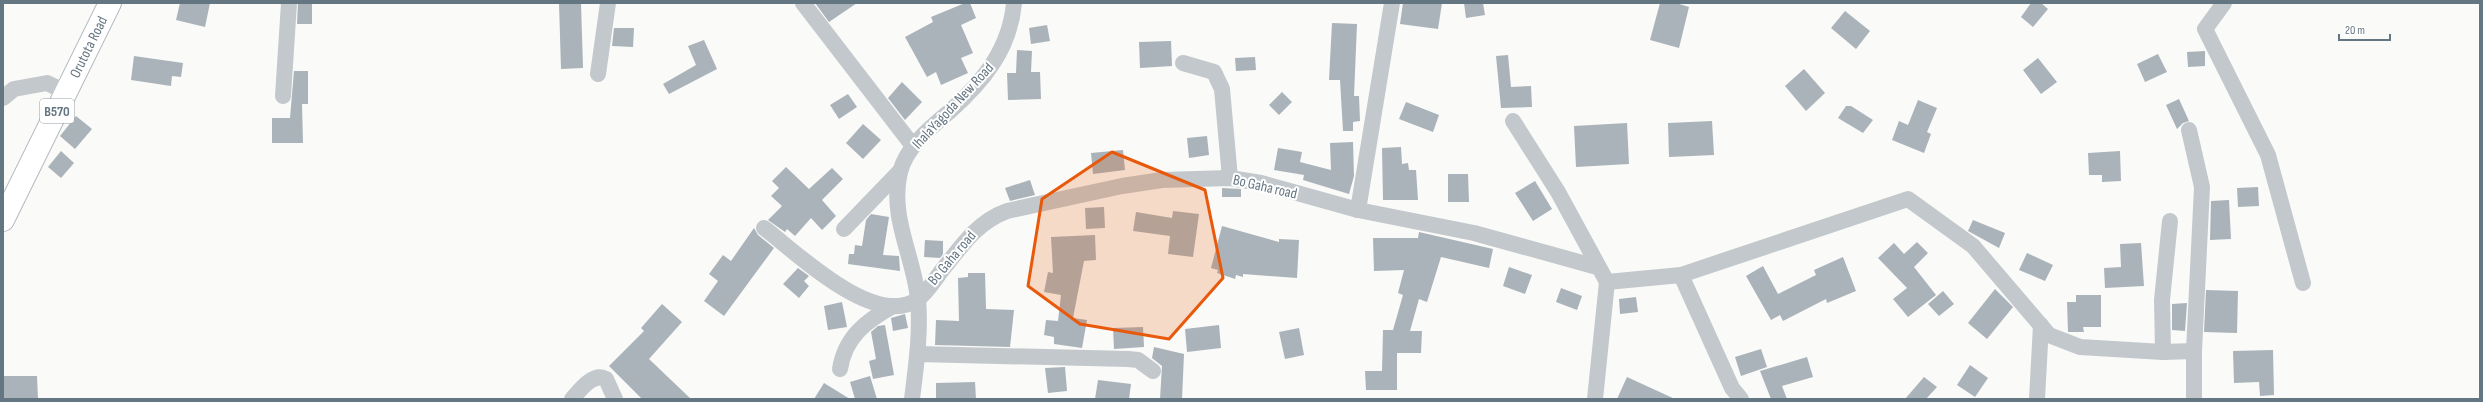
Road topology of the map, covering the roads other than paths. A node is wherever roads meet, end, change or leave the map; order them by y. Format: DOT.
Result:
graph roads {
  1 [pos="110,3"];
  2 [pos="289,3"];
  3 [pos="608,3"];
  4 [pos="803,3"];
  5 [pos="1014,3"];
  6 [pos="1392,3"];
  7 [pos="2224,3"];
  8 [pos="1183,63"];
  9 [pos="598,74"];
  10 [pos="66,92"];
  11 [pos="283,96"];
  12 [pos="3,98"];
  13 [pos="1513,121"];
  14 [pos="2189,130"];
  15 [pos="912,146"];
  16 [pos="900,171"];
  17 [pos="1230,178"];
  18 [pos="1358,210"];
  19 [pos="4,213"];
  20 [pos="2170,221"];
  21 [pos="764,228"];
  22 [pos="844,229"];
  23 [pos="1597,267"];
  24 [pos="1681,275"];
  25 [pos="1607,282"];
  26 [pos="2303,283"];
  27 [pos="918,299"];
  28 [pos="893,306"];
  29 [pos="2041,325"];
  30 [pos="2194,351"];
  31 [pos="2163,352"];
  32 [pos="918,354"];
  33 [pos="840,369"];
  34 [pos="1153,371"];
  35 [pos="572,399"];
  36 [pos="615,399"];
  37 [pos="912,399"];
  38 [pos="1595,399"];
  39 [pos="1741,399"];
  40 [pos="2037,399"];
  41 [pos="2194,399"];
  1 -- 10 [label="main road, Orutota Road / B570"];
  2 -- 11 [label="street"];
  3 -- 9 [label="street"];
  4 -- 15 [label="street"];
  5 -- 15 [label="street, IhalaYagoda New Road"];
  6 -- 18 [label="street"];
  7 -- 26 [label="street"];
  8 -- 17 [label="street"];
  10 -- 12 [label="street"];
  10 -- 19 [label="main road, Orutota Road / B570"];
  13 -- 23 [label="street"];
  14 -- 30 [label="street"];
  15 -- 16 [label="street, IhalaYagoda New Road"];
  16 -- 22 [label="street"];
  16 -- 27 [label="street, IhalaYagoda New Road"];
  17 -- 18 [label="street, Bo Gaha road"];
  17 -- 27 [label="street, Bo Gaha road"];
  18 -- 23 [label="street, Bo Gaha road"];
  20 -- 31 [label="street"];
  21 -- 28 [label="street"];
  23 -- 25 [label="street"];
  24 -- 25 [label="street"];
  24 -- 29 [label="street"];
  24 -- 39 [label="street"];
  25 -- 38 [label="street"];
  27 -- 28 [label="street"];
  27 -- 32 [label="street, IhalaYagoda New Road"];
  28 -- 33 [label="street"];
  29 -- 31 [label="street"];
  29 -- 40 [label="street"];
  30 -- 31 [label="street"];
  30 -- 41 [label="street"];
  32 -- 34 [label="street"];
  32 -- 37 [label="street, IhalaYagoda New Road"];
  35 -- 36 [label="street"];
}
